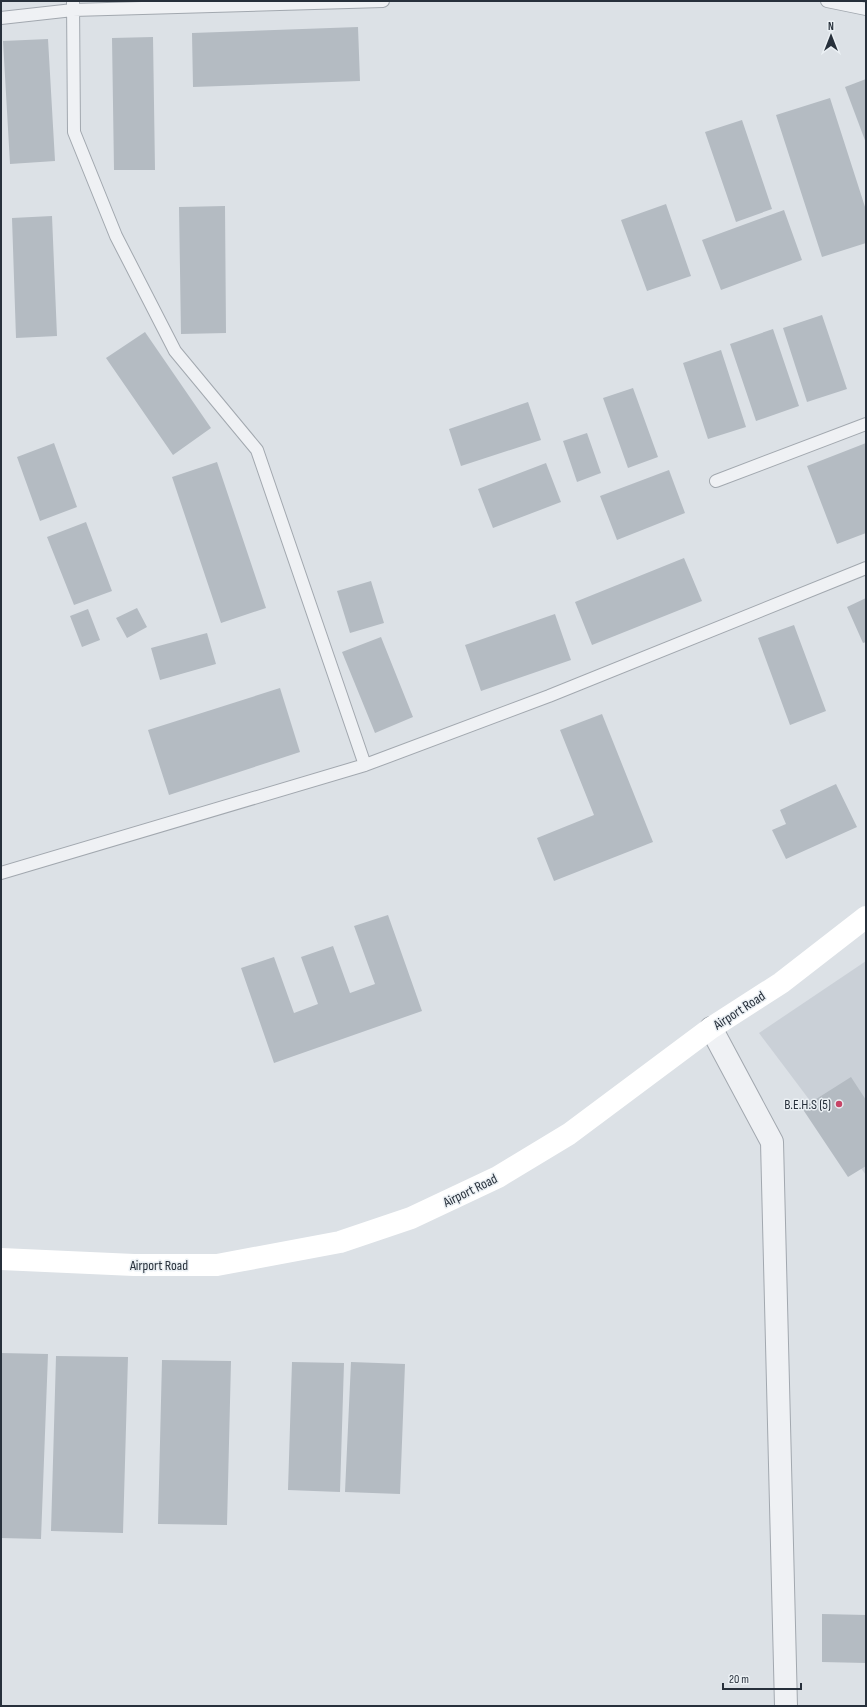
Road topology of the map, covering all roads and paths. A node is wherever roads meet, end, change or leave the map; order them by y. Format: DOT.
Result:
graph roads {
  1 [pos="383,1"];
  2 [pos="827,1"];
  3 [pos="73,6"];
  4 [pos="866,9"];
  5 [pos="1,18"];
  6 [pos="866,424"];
  7 [pos="716,481"];
  8 [pos="866,568"];
  9 [pos="364,766"];
  10 [pos="1,873"];
  11 [pos="866,917"];
  12 [pos="711,1028"];
  13 [pos="1,1259"];
  14 [pos="786,1706"];
  1 -- 3 [label="lane"];
  2 -- 4 [label="lane"];
  3 -- 5 [label="lane"];
  3 -- 9 [label="lane"];
  6 -- 7 [label="lane"];
  8 -- 9 [label="lane"];
  9 -- 10 [label="lane"];
  11 -- 12 [label="main road, Airport Road"];
  12 -- 13 [label="main road, Airport Road"];
  12 -- 14 [label="street"];
}
